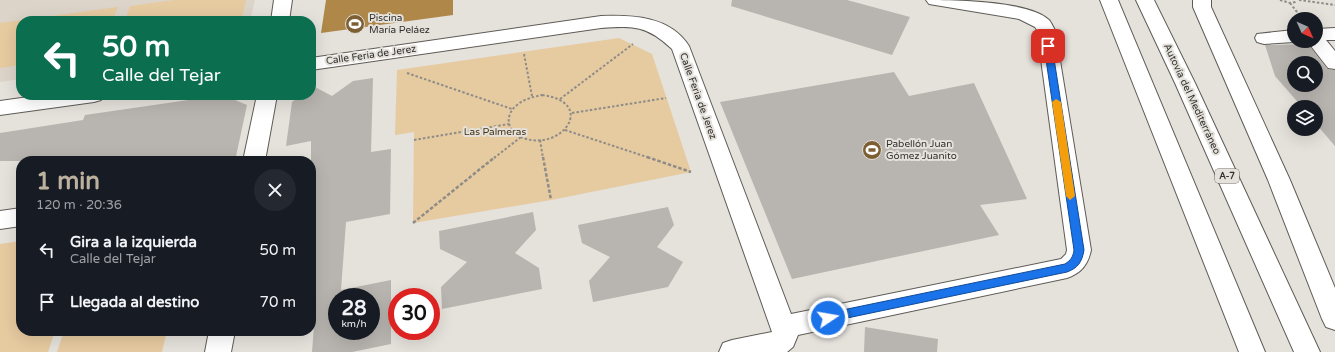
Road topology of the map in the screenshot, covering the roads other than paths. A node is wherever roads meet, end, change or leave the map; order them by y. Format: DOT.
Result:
graph roads {
  1 [pos="283,0"];
  2 [pos="935,0"];
  3 [pos="1109,0"];
  4 [pos="1145,0"];
  5 [pos="1202,0"];
  6 [pos="281,16"];
  7 [pos="1335,34"];
  8 [pos="1323,35"];
  9 [pos="1287,36"];
  10 [pos="1264,38"];
  11 [pos="1322,48"];
  12 [pos="316,63"];
  13 [pos="1335,63"];
  14 [pos="58,100"];
  15 [pos="266,100"];
  16 [pos="0,108"];
  17 [pos="255,156"];
  18 [pos="16,218"];
  19 [pos="0,220"];
  20 [pos="1335,319"];
  21 [pos="221,336"];
  22 [pos="776,341"];
  23 [pos="218,352"];
  24 [pos="732,352"];
  25 [pos="1252,352"];
  26 [pos="1306,352"];
  1 -- 6 [label="main road"];
  2 -- 22 [label="main road"];
  3 -- 25 [label="main road"];
  4 -- 26 [label="main road, Autovía del Mediterráneo / A-7"];
  5 -- 20 [label="main road"];
  7 -- 8 [label="main road"];
  9 -- 10 [label="main road"];
  11 -- 13 [label="main road"];
  12 -- 22 [label="main road, Calle Feria de Jerez"];
  14 -- 16 [label="main road"];
  15 -- 17 [label="main road"];
  18 -- 19 [label="main road"];
  21 -- 23 [label="main road"];
  22 -- 24 [label="main road"];
}
